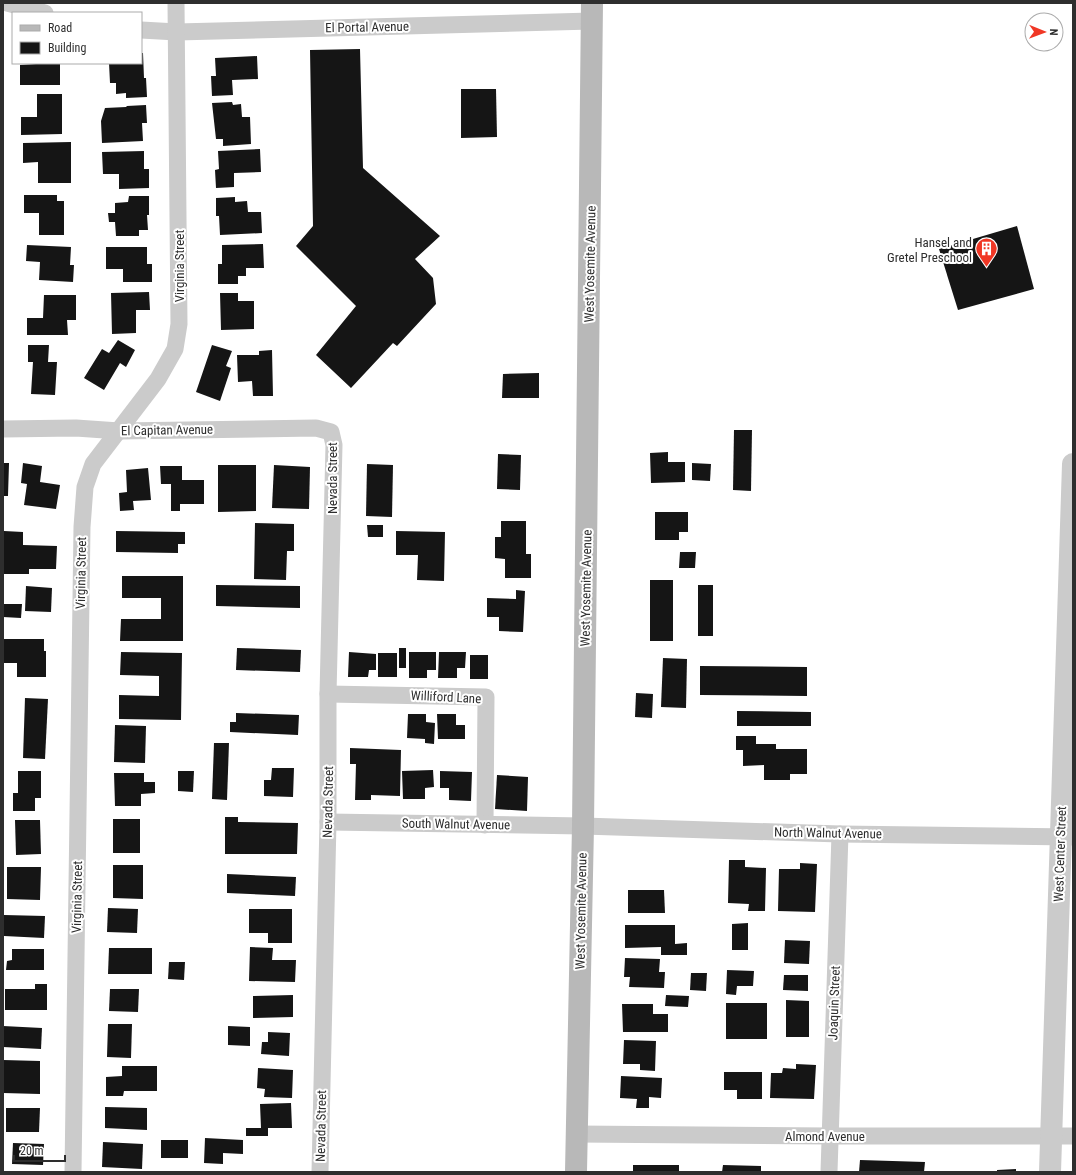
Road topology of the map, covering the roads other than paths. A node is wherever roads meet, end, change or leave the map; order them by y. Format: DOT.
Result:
graph roads {
  1 [pos="7,3"];
  2 [pos="176,3"];
  3 [pos="41,12"];
  4 [pos="592,12"];
  5 [pos="142,30"];
  6 [pos="177,32"];
  7 [pos="3,429"];
  8 [pos="119,431"];
  9 [pos="331,432"];
  10 [pos="1073,464"];
  11 [pos="328,694"];
  12 [pos="328,822"];
  13 [pos="485,825"];
  14 [pos="583,826"];
  15 [pos="840,834"];
  16 [pos="1067,837"];
  17 [pos="576,1134"];
  18 [pos="830,1136"];
  19 [pos="1051,1136"];
  20 [pos="1073,1136"];
  21 [pos="73,1172"];
  22 [pos="320,1172"];
  23 [pos="576,1172"];
  24 [pos="829,1172"];
  25 [pos="1050,1172"];
  1 -- 3 [label="street"];
  2 -- 6 [label="street, Virginia Street"];
  4 -- 6 [label="street, El Portal Avenue"];
  4 -- 14 [label="main road, West Yosemite Avenue"];
  5 -- 6 [label="street, El Portal Avenue"];
  6 -- 8 [label="street, Virginia Street"];
  7 -- 8 [label="street, El Capitan Avenue"];
  8 -- 9 [label="street, El Capitan Avenue"];
  8 -- 21 [label="street, Virginia Street"];
  9 -- 11 [label="street, Nevada Street"];
  10 -- 16 [label="street, West Center Street"];
  11 -- 12 [label="street, Nevada Street"];
  11 -- 13 [label="street, Williford Lane"];
  12 -- 13 [label="street, South Walnut Avenue"];
  12 -- 22 [label="street, Nevada Street"];
  13 -- 14 [label="street, South Walnut Avenue"];
  14 -- 15 [label="street, North Walnut Avenue"];
  14 -- 17 [label="main road, West Yosemite Avenue"];
  15 -- 16 [label="street, North Walnut Avenue"];
  15 -- 18 [label="street, Joaquin Street"];
  16 -- 19 [label="street, West Center Street"];
  17 -- 18 [label="street, Almond Avenue"];
  17 -- 23 [label="main road, West Yosemite Avenue"];
  18 -- 19 [label="street, Almond Avenue"];
  18 -- 24 [label="street, Joaquin Street"];
  19 -- 20 [label="street, Almond Avenue"];
  19 -- 25 [label="street, West Center Street"];
}
